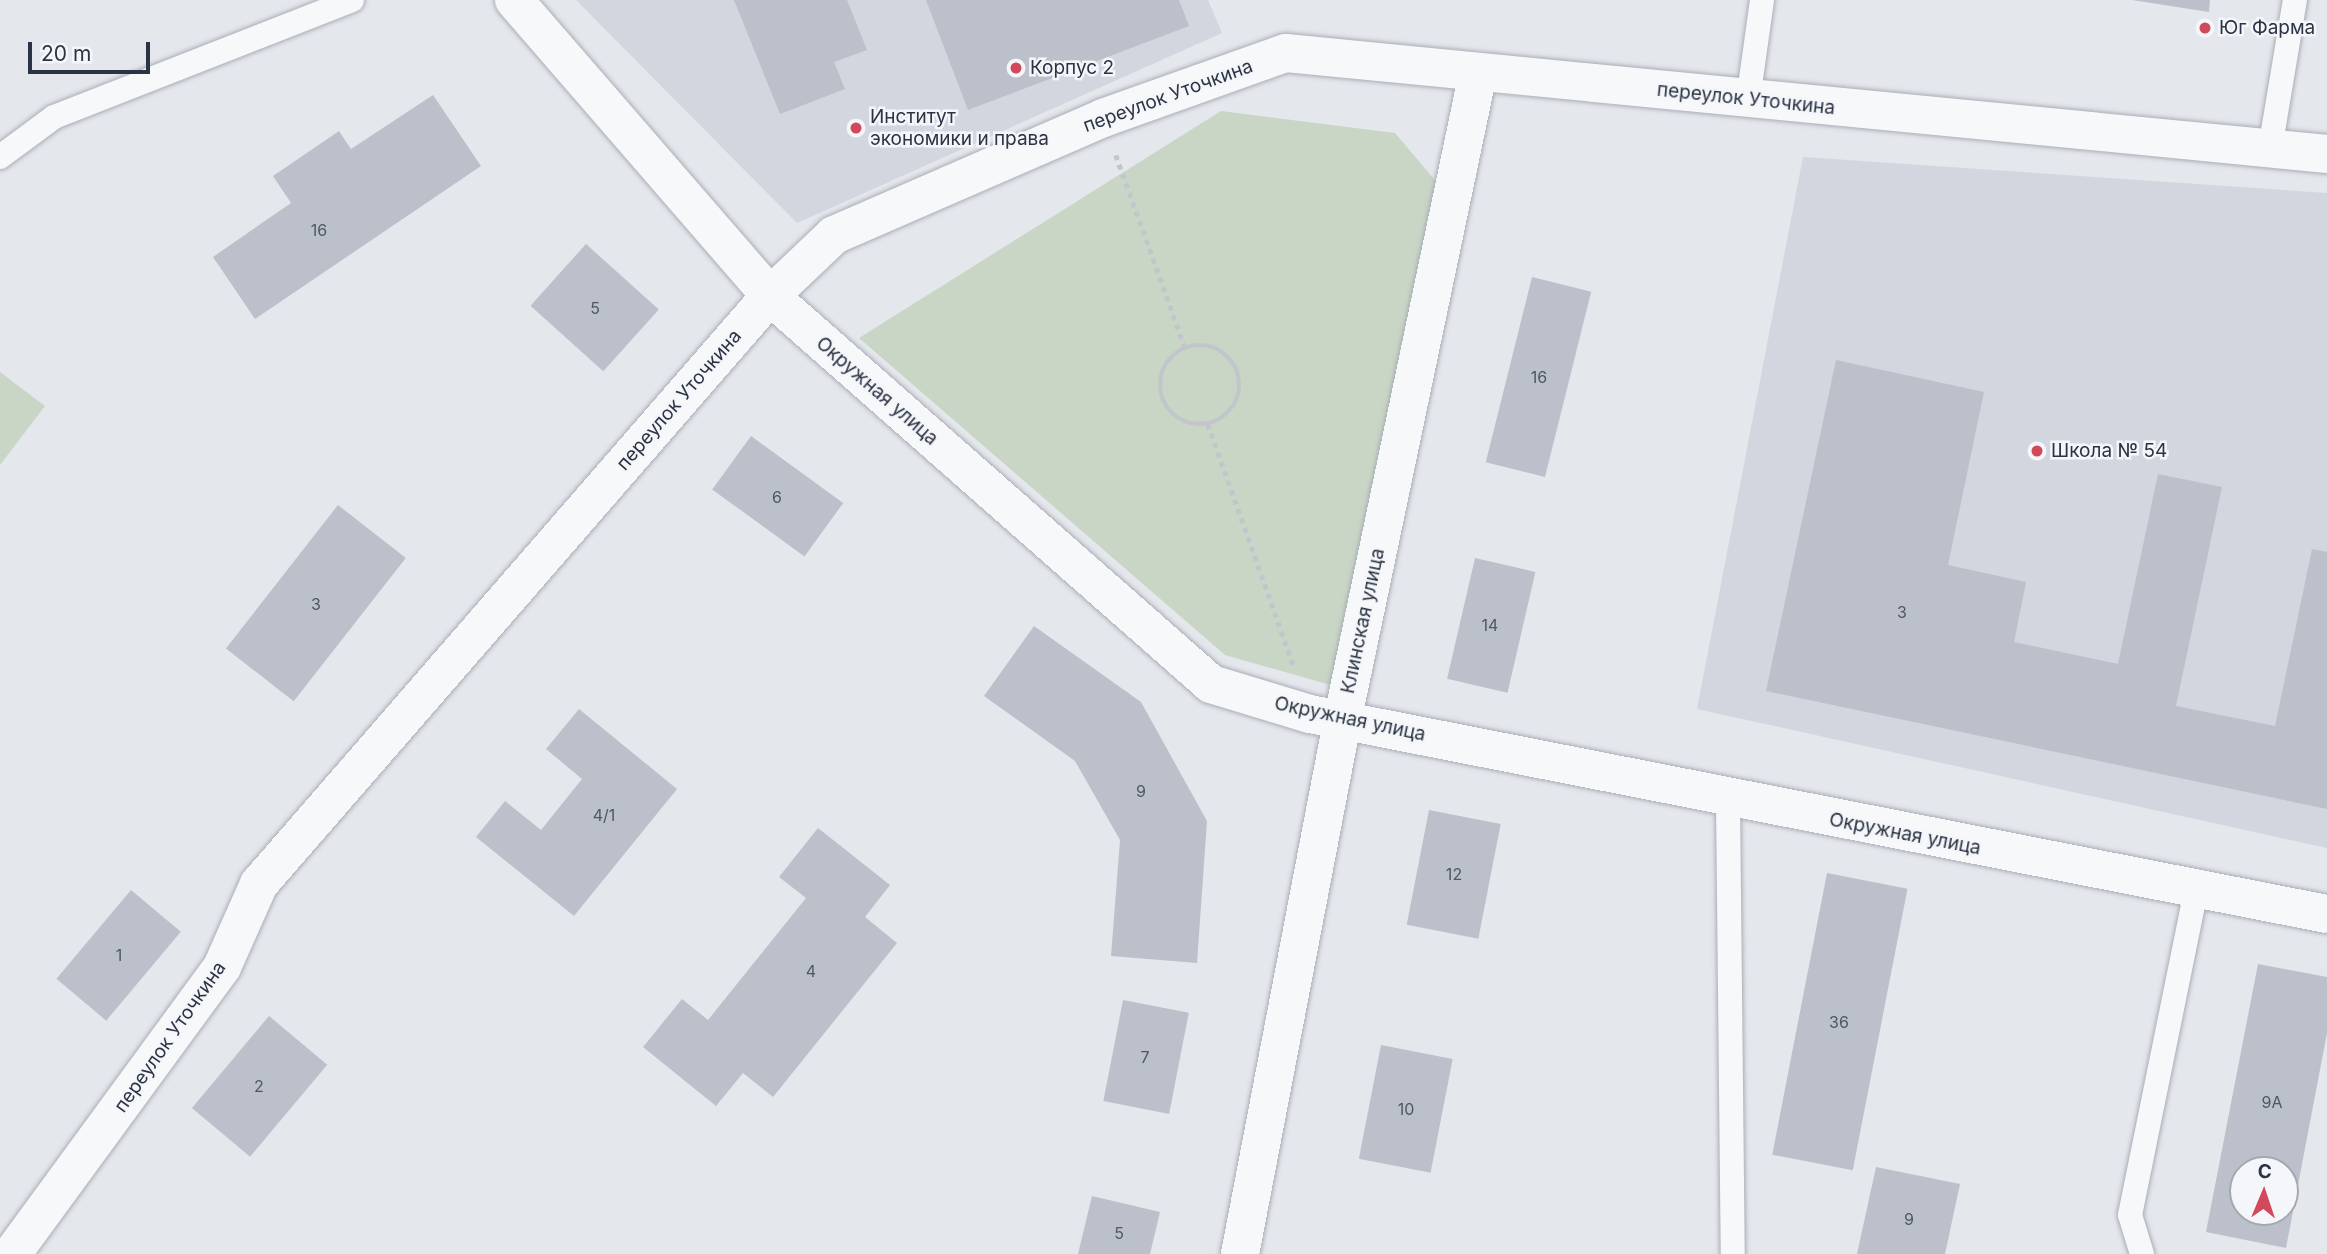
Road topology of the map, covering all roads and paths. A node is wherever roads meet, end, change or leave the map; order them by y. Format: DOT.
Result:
graph roads {
  1 [pos="352,0"];
  2 [pos="514,0"];
  3 [pos="1762,0"];
  4 [pos="2295,0"];
  5 [pos="1478,73"];
  6 [pos="1748,100"];
  7 [pos="1103,118"];
  8 [pos="2270,149"];
  9 [pos="2327,154"];
  10 [pos="0,157"];
  11 [pos="769,296"];
  12 [pos="1185,348"];
  13 [pos="1208,424"];
  14 [pos="1326,715"];
  15 [pos="1728,800"];
  16 [pos="2196,890"];
  17 [pos="2327,914"];
  18 [pos="12,1254"];
  19 [pos="1240,1254"];
  20 [pos="1733,1254"];
  21 [pos="2142,1254"];
  1 -- 10 [label="lane"];
  2 -- 11 [label="street, Окружная улица"];
  3 -- 6 [label="lane"];
  4 -- 8 [label="lane"];
  5 -- 6 [label="street, переулок Уточкина"];
  5 -- 7 [label="street, переулок Уточкина"];
  5 -- 14 [label="street, Клинская улица"];
  6 -- 8 [label="street, переулок Уточкина"];
  7 -- 11 [label="street, переулок Уточкина"];
  7 -- 12 [label="path"];
  8 -- 9 [label="street, переулок Уточкина"];
  11 -- 14 [label="street, Окружная улица"];
  11 -- 18 [label="street, переулок Уточкина"];
  12 -- 13 [label="path"];
  12 -- 13 [label="path"];
  13 -- 14 [label="path"];
  14 -- 15 [label="street, Окружная улица"];
  14 -- 19 [label="street, Клинская улица"];
  15 -- 16 [label="street, Окружная улица"];
  15 -- 20 [label="lane"];
  16 -- 17 [label="street, Окружная улица"];
  16 -- 21 [label="lane"];
}
